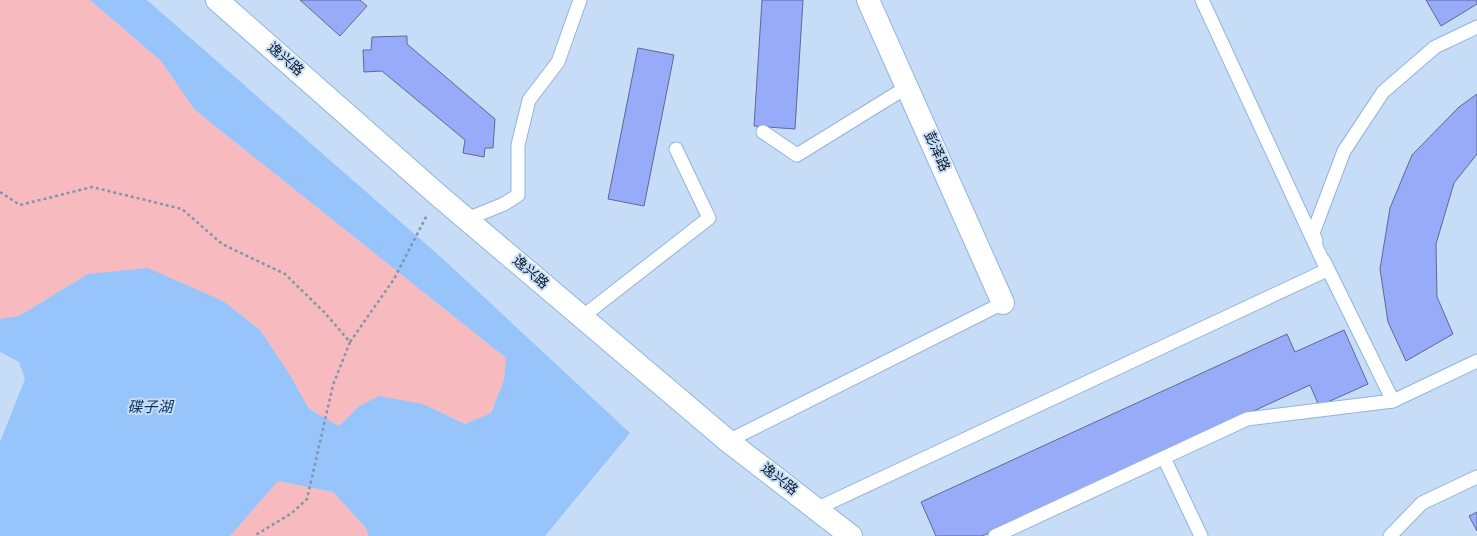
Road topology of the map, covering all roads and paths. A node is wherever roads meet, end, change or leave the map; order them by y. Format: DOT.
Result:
graph roads {
  1 [pos="217,0"];
  2 [pos="580,0"];
  3 [pos="868,0"];
  4 [pos="1202,0"];
  5 [pos="1477,27"];
  6 [pos="907,86"];
  7 [pos="763,132"];
  8 [pos="676,149"];
  9 [pos="0,192"];
  10 [pos="467,219"];
  11 [pos="419,230"];
  12 [pos="1327,270"];
  13 [pos="1003,303"];
  14 [pos="582,317"];
  15 [pos="350,342"];
  16 [pos="1477,361"];
  17 [pos="1393,401"];
  18 [pos="728,441"];
  19 [pos="1164,458"];
  20 [pos="1477,477"];
  21 [pos="816,509"];
  22 [pos="254,536"];
  23 [pos="851,536"];
  24 [pos="995,536"];
  25 [pos="1201,536"];
  26 [pos="1390,536"];
  1 -- 10 [label="street, 逸兴路"];
  2 -- 10 [label="lane"];
  3 -- 6 [label="street, 彭泽路"];
  4 -- 12 [label="lane"];
  5 -- 12 [label="lane"];
  6 -- 7 [label="lane"];
  6 -- 13 [label="street, 彭泽路"];
  8 -- 14 [label="lane"];
  9 -- 15 [label="path"];
  10 -- 14 [label="street, 逸兴路"];
  11 -- 15 [label="path"];
  12 -- 17 [label="lane"];
  12 -- 21 [label="lane"];
  13 -- 18 [label="lane"];
  14 -- 18 [label="street, 逸兴路"];
  15 -- 22 [label="path"];
  16 -- 17 [label="lane"];
  17 -- 19 [label="lane"];
  18 -- 21 [label="street, 逸兴路"];
  19 -- 24 [label="lane"];
  19 -- 25 [label="lane"];
  20 -- 26 [label="lane"];
  21 -- 23 [label="street, 逸兴路"];
}
